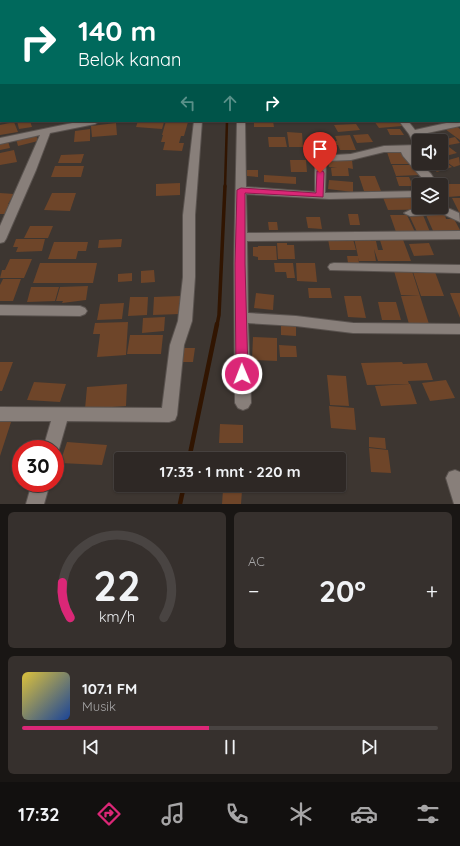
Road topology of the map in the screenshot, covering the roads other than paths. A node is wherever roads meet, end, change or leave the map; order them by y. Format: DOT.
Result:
graph roads {
  1 [pos="91,122"];
  2 [pos="198,122"];
  3 [pos="241,122"];
  4 [pos="404,122"];
  5 [pos="460,124"];
  6 [pos="46,132"];
  7 [pos="413,133"];
  8 [pos="0,141"];
  9 [pos="412,148"];
  10 [pos="406,149"];
  11 [pos="429,178"];
  12 [pos="241,190"];
  13 [pos="412,194"];
  14 [pos="320,196"];
  15 [pos="410,213"];
  16 [pos="5,217"];
  17 [pos="460,219"];
  18 [pos="460,235"];
  19 [pos="241,237"];
  20 [pos="0,239"];
  21 [pos="334,267"];
  22 [pos="460,269"];
  23 [pos="0,310"];
  24 [pos="80,311"];
  25 [pos="241,318"];
  26 [pos="460,329"];
  27 [pos="243,403"];
  28 [pos="0,414"];
  29 [pos="61,414"];
  30 [pos="54,440"];
  31 [pos="455,478"];
  32 [pos="38,492"];
  33 [pos="460,498"];
  34 [pos="35,504"];
  1 -- 6 [label="street"];
  2 -- 29 [label="street"];
  3 -- 12 [label="street"];
  4 -- 7 [label="street"];
  5 -- 7 [label="street"];
  6 -- 8 [label="street"];
  6 -- 16 [label="street"];
  9 -- 10 [label="street"];
  10 -- 11 [label="street"];
  10 -- 14 [label="street"];
  12 -- 14 [label="street"];
  12 -- 19 [label="street"];
  13 -- 14 [label="street"];
  15 -- 17 [label="street"];
  16 -- 20 [label="street"];
  18 -- 19 [label="street"];
  19 -- 25 [label="street"];
  21 -- 22 [label="street"];
  23 -- 24 [label="street"];
  25 -- 26 [label="street"];
  25 -- 27 [label="street"];
  28 -- 29 [label="street"];
  29 -- 30 [label="street"];
  31 -- 33 [label="street"];
  32 -- 34 [label="street"];
}
